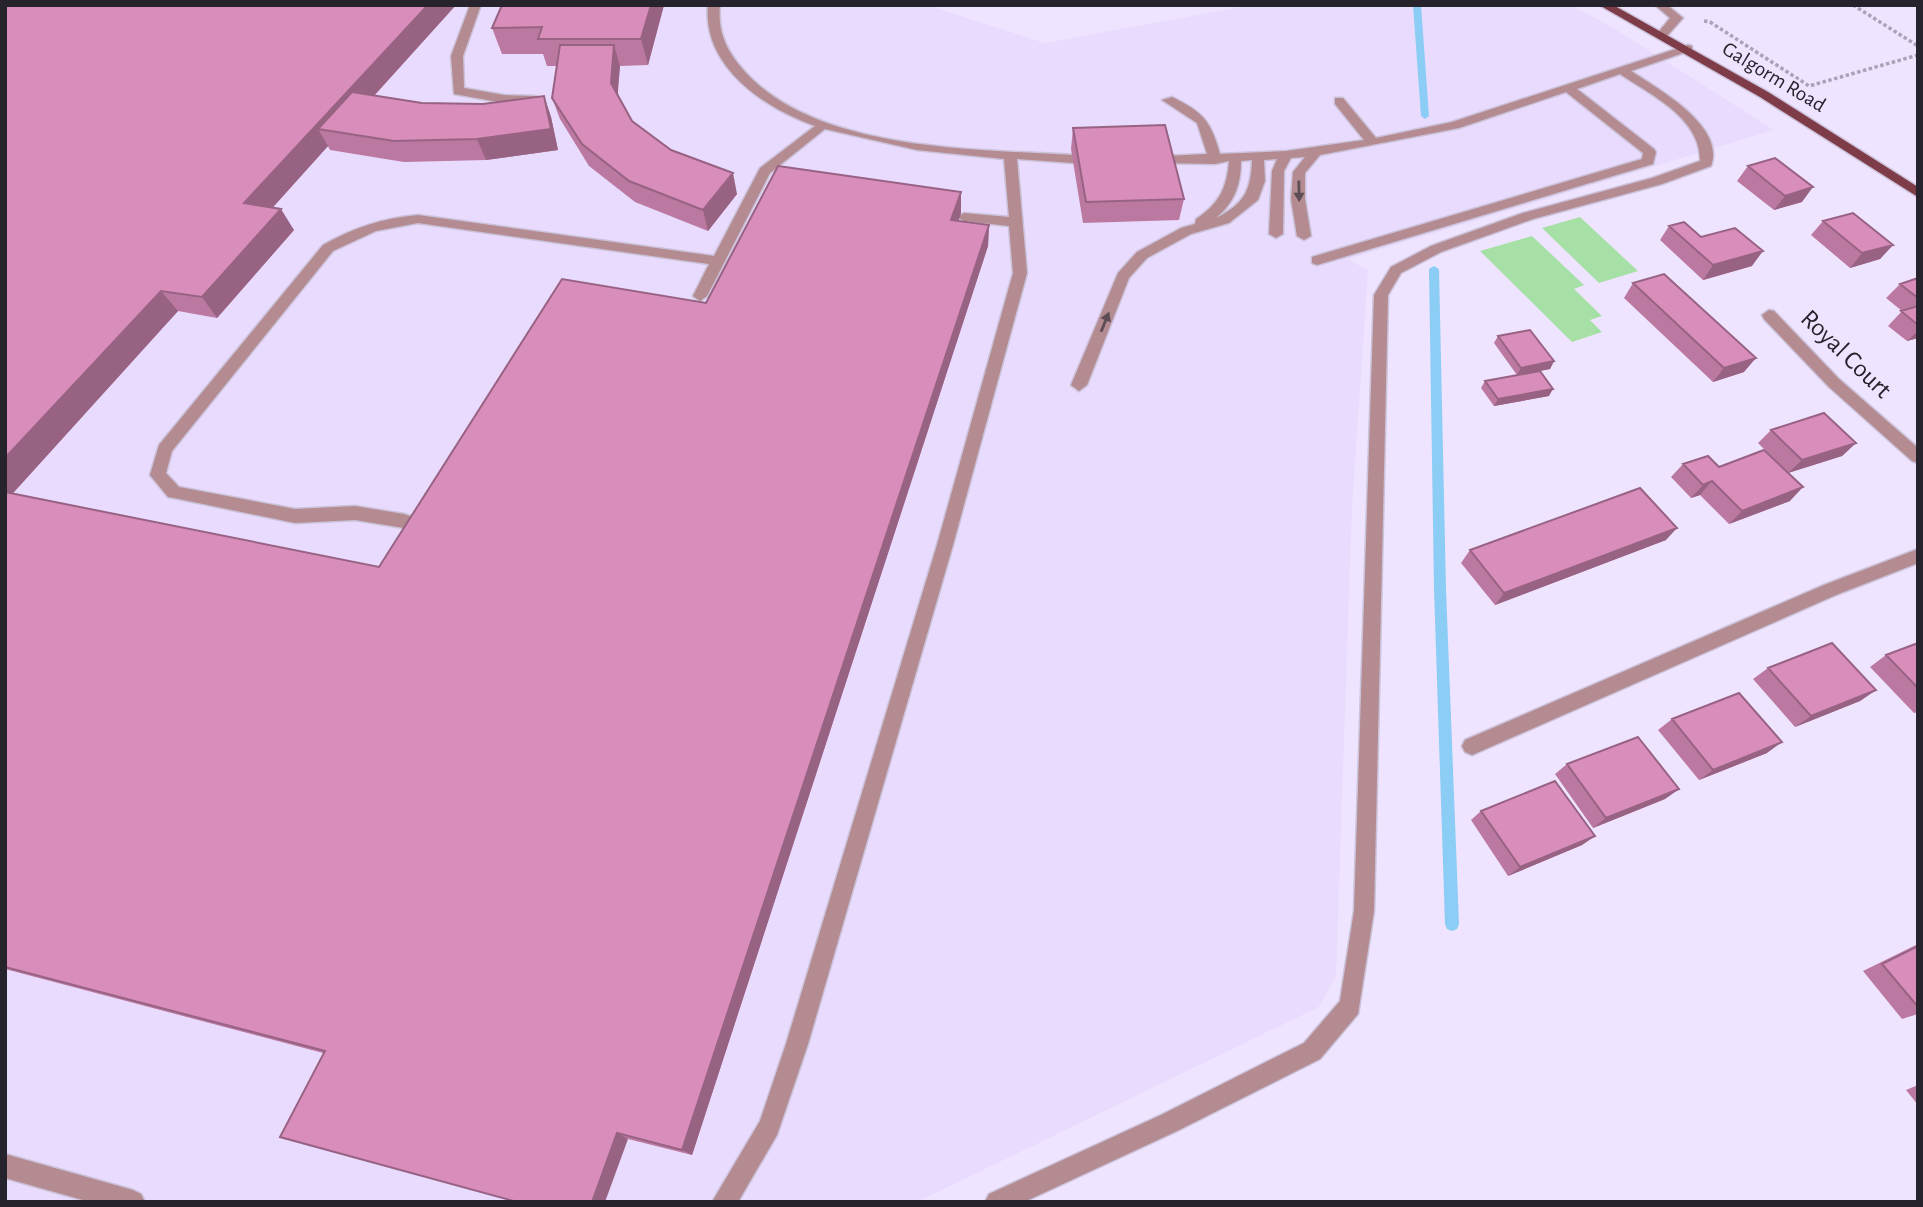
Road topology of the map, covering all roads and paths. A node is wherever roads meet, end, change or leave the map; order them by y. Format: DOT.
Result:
graph roads {
  1 [pos="476,5"];
  2 [pos="714,5"];
  3 [pos="1604,5"];
  4 [pos="1660,5"];
  5 [pos="1853,5"];
  6 [pos="1677,19"];
  7 [pos="1662,34"];
  8 [pos="1918,46"];
  9 [pos="1688,48"];
  10 [pos="1918,55"];
  11 [pos="1621,70"];
  12 [pos="1567,87"];
  13 [pos="534,100"];
  14 [pos="1168,100"];
  15 [pos="1339,101"];
  16 [pos="823,125"];
  17 [pos="1373,143"];
  18 [pos="1316,152"];
  19 [pos="1010,155"];
  20 [pos="1286,155"];
  21 [pos="1258,157"];
  22 [pos="1073,159"];
  23 [pos="1236,159"];
  24 [pos="1165,160"];
  25 [pos="1215,160"];
  26 [pos="1918,193"];
  27 [pos="964,217"];
  28 [pos="1016,222"];
  29 [pos="1186,231"];
  30 [pos="1276,234"];
  31 [pos="1304,236"];
  32 [pos="1317,260"];
  33 [pos="718,261"];
  34 [pos="700,296"];
  35 [pos="1769,315"];
  36 [pos="1079,386"];
  37 [pos="1918,457"];
  38 [pos="404,522"];
  39 [pos="1918,555"];
  40 [pos="1472,746"];
  41 [pos="5,1166"];
  42 [pos="133,1202"];
  43 [pos="724,1202"];
  44 [pos="997,1202"];
  1 -- 13 [label="street"];
  2 -- 16 [label="street"];
  3 -- 7 [label="main road, Galgorm Road"];
  4 -- 6 [label="street"];
  5 -- 8 [label="path"];
  6 -- 7 [label="street"];
  6 -- 10 [label="path"];
  7 -- 9 [label="main road, Galgorm Road"];
  9 -- 11 [label="street"];
  9 -- 26 [label="main road, Galgorm Road"];
  11 -- 12 [label="street"];
  11 -- 44 [label="street"];
  12 -- 17 [label="street"];
  12 -- 32 [label="street"];
  14 -- 25 [label="street"];
  15 -- 17 [label="street"];
  16 -- 19 [label="street"];
  16 -- 33 [label="street"];
  17 -- 18 [label="street"];
  18 -- 20 [label="street"];
  18 -- 31 [label="street, one-way"];
  19 -- 22 [label="street"];
  19 -- 28 [label="street"];
  20 -- 21 [label="street"];
  20 -- 30 [label="street"];
  21 -- 23 [label="street"];
  21 -- 29 [label="street"];
  23 -- 25 [label="street"];
  23 -- 29 [label="street"];
  24 -- 25 [label="street"];
  27 -- 28 [label="street"];
  28 -- 43 [label="street"];
  36 -- 29 [label="street, one-way"];
  33 -- 34 [label="street"];
  33 -- 38 [label="street"];
  35 -- 37 [label="street, Royal Court"];
  39 -- 40 [label="street"];
  41 -- 42 [label="street"];
}
